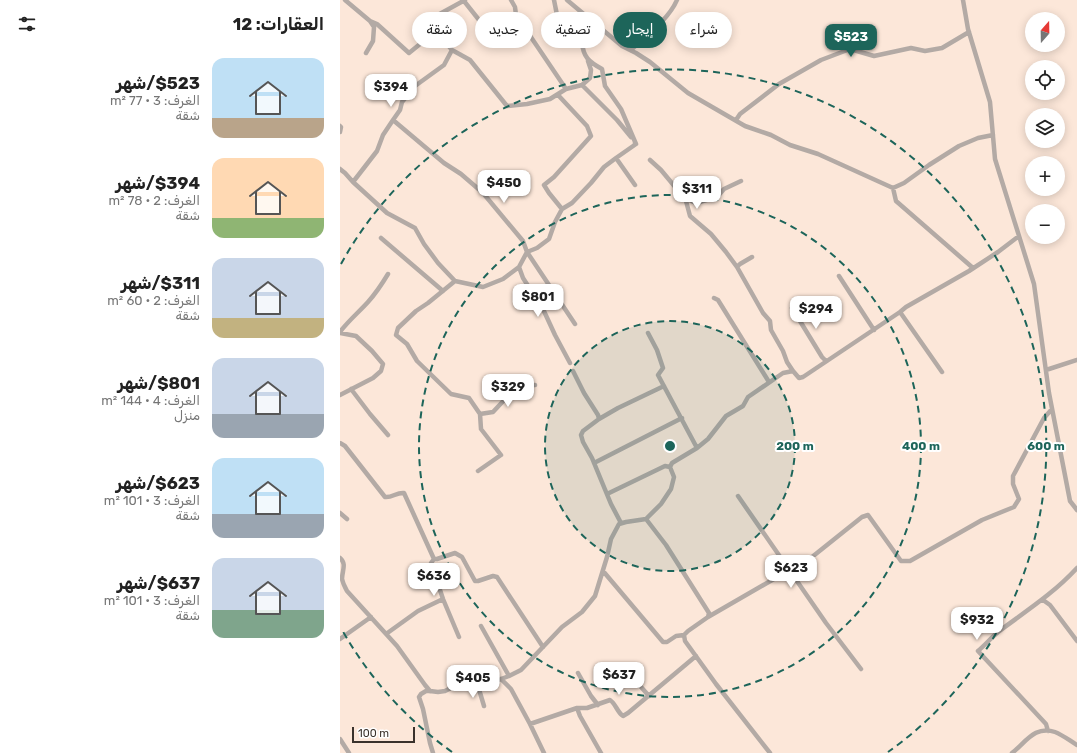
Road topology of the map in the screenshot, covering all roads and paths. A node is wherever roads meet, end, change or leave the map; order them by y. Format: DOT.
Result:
graph roads {
  1 [pos="346,0"];
  2 [pos="511,0"];
  3 [pos="554,0"];
  4 [pos="567,0"];
  5 [pos="677,0"];
  6 [pos="963,0"];
  7 [pos="465,1"];
  8 [pos="444,12"];
  9 [pos="475,14"];
  10 [pos="370,21"];
  11 [pos="969,32"];
  12 [pos="415,48"];
  13 [pos="452,50"];
  14 [pos="631,50"];
  15 [pos="366,53"];
  16 [pos="588,61"];
  17 [pos="582,85"];
  18 [pos="566,89"];
  19 [pos="558,95"];
  20 [pos="393,120"];
  21 [pos="736,120"];
  22 [pos="340,126"];
  23 [pos="340,132"];
  24 [pos="993,135"];
  25 [pos="636,144"];
  26 [pos="616,158"];
  27 [pos="650,160"];
  28 [pos="340,169"];
  29 [pos="741,181"];
  30 [pos="353,182"];
  31 [pos="636,185"];
  32 [pos="893,188"];
  33 [pos="681,194"];
  34 [pos="562,208"];
  35 [pos="1019,236"];
  36 [pos="381,238"];
  37 [pos="527,252"];
  38 [pos="752,257"];
  39 [pos="519,267"];
  40 [pos="737,267"];
  41 [pos="973,268"];
  42 [pos="388,274"];
  43 [pos="839,276"];
  44 [pos="455,280"];
  45 [pos="443,290"];
  46 [pos="714,298"];
  47 [pos="792,308"];
  48 [pos="900,312"];
  49 [pos="575,324"];
  50 [pos="874,330"];
  51 [pos="340,332"];
  52 [pos="648,333"];
  53 [pos="1077,360"];
  54 [pos="826,361"];
  55 [pos="570,363"];
  56 [pos="1046,370"];
  57 [pos="573,371"];
  58 [pos="793,371"];
  59 [pos="942,372"];
  60 [pos="769,382"];
  61 [pos="535,385"];
  62 [pos="664,386"];
  63 [pos="350,390"];
  64 [pos="340,395"];
  65 [pos="1052,409"];
  66 [pos="480,414"];
  67 [pos="682,418"];
  68 [pos="599,419"];
  69 [pos="388,435"];
  70 [pos="340,443"];
  71 [pos="698,448"];
  72 [pos="594,463"];
  73 [pos="670,467"];
  74 [pos="478,471"];
  75 [pos="607,494"];
  76 [pos="738,496"];
  77 [pos="1077,510"];
  78 [pos="340,513"];
  79 [pos="347,519"];
  80 [pos="646,519"];
  81 [pos="621,523"];
  82 [pos="340,558"];
  83 [pos="434,559"];
  84 [pos="1077,568"];
  85 [pos="603,571"];
  86 [pos="788,571"];
  87 [pos="443,599"];
  88 [pos="1043,600"];
  89 [pos="371,617"];
  90 [pos="708,617"];
  91 [pos="481,626"];
  92 [pos="386,634"];
  93 [pos="684,635"];
  94 [pos="459,637"];
  95 [pos="340,639"];
  96 [pos="1077,642"];
  97 [pos="543,646"];
  98 [pos="696,656"];
  99 [pos="861,669"];
  100 [pos="578,673"];
  101 [pos="509,676"];
  102 [pos="501,679"];
  103 [pos="634,679"];
  104 [pos="478,686"];
  105 [pos="430,691"];
  106 [pos="648,696"];
  107 [pos="598,705"];
  108 [pos="484,706"];
  109 [pos="577,708"];
  110 [pos="530,724"];
  111 [pos="1048,731"];
  112 [pos="340,739"];
  113 [pos="1077,745"];
  114 [pos="349,753"];
  115 [pos="433,753"];
  116 [pos="544,753"];
  117 [pos="601,753"];
  118 [pos="770,753"];
  119 [pos="1012,753"];
  1 -- 10 [label="street"];
  2 -- 18 [label="street"];
  3 -- 16 [label="street"];
  4 -- 14 [label="street"];
  5 -- 14 [label="street"];
  6 -- 11 [label="street"];
  7 -- 8 [label="street"];
  7 -- 9 [label="street"];
  10 -- 12 [label="street"];
  10 -- 15 [label="street"];
  11 -- 21 [label="street"];
  11 -- 24 [label="street"];
  13 -- 19 [label="street"];
  13 -- 20 [label="street"];
  14 -- 21 [label="street"];
  16 -- 17 [label="street"];
  16 -- 25 [label="street"];
  17 -- 18 [label="street"];
  17 -- 25 [label="street"];
  18 -- 19 [label="street"];
  19 -- 34 [label="street"];
  20 -- 30 [label="street"];
  20 -- 37 [label="street"];
  21 -- 32 [label="street"];
  22 -- 23 [label="street"];
  24 -- 32 [label="street"];
  24 -- 35 [label="street"];
  25 -- 26 [label="street"];
  26 -- 31 [label="street"];
  26 -- 34 [label="street"];
  27 -- 33 [label="street"];
  28 -- 30 [label="street"];
  29 -- 33 [label="street"];
  30 -- 44 [label="street"];
  32 -- 41 [label="street"];
  33 -- 40 [label="street"];
  34 -- 37 [label="street"];
  35 -- 41 [label="street"];
  35 -- 56 [label="street"];
  36 -- 45 [label="street"];
  37 -- 39 [label="street"];
  37 -- 49 [label="street"];
  38 -- 40 [label="street"];
  39 -- 44 [label="street"];
  39 -- 55 [label="street"];
  40 -- 58 [label="street"];
  41 -- 48 [label="street"];
  42 -- 51 [label="street"];
  43 -- 50 [label="street"];
  44 -- 45 [label="street"];
  45 -- 66 [label="street"];
  46 -- 60 [label="street"];
  47 -- 54 [label="street"];
  48 -- 50 [label="street"];
  48 -- 59 [label="street"];
  50 -- 54 [label="street"];
  51 -- 63 [label="street"];
  52 -- 62 [label="street"];
  53 -- 56 [label="street"];
  54 -- 58 [label="street"];
  56 -- 65 [label="street"];
  57 -- 68 [label="street"];
  58 -- 60 [label="street"];
  60 -- 71 [label="street"];
  61 -- 66 [label="street"];
  62 -- 67 [label="street"];
  62 -- 68 [label="street"];
  63 -- 64 [label="street"];
  63 -- 69 [label="street"];
  65 -- 77 [label="street"];
  65 -- 86 [label="street"];
  66 -- 74 [label="street"];
  67 -- 71 [label="street"];
  67 -- 72 [label="street"];
  68 -- 72 [label="street"];
  70 -- 83 [label="street"];
  71 -- 73 [label="street"];
  72 -- 75 [label="street"];
  73 -- 75 [label="street"];
  73 -- 80 [label="street"];
  75 -- 81 [label="street"];
  76 -- 86 [label="street"];
  78 -- 79 [label="street"];
  80 -- 81 [label="street"];
  80 -- 90 [label="street"];
  81 -- 85 [label="street"];
  82 -- 89 [label="street"];
  83 -- 87 [label="street"];
  83 -- 97 [label="street"];
  84 -- 88 [label="street"];
  85 -- 93 [label="street"];
  85 -- 97 [label="street"];
  86 -- 90 [label="street"];
  86 -- 99 [label="street"];
  87 -- 92 [label="street"];
  87 -- 94 [label="street"];
  88 -- 96 [label="street"];
  88 -- 111 [label="street"];
  89 -- 92 [label="street"];
  89 -- 95 [label="street"];
  90 -- 93 [label="street"];
  91 -- 101 [label="street"];
  92 -- 105 [label="street"];
  93 -- 98 [label="street"];
  97 -- 101 [label="street"];
  98 -- 106 [label="street"];
  98 -- 118 [label="street"];
  100 -- 107 [label="street"];
  101 -- 102 [label="street"];
  102 -- 104 [label="street"];
  102 -- 110 [label="street"];
  103 -- 106 [label="street"];
  104 -- 105 [label="street"];
  104 -- 108 [label="street"];
  105 -- 115 [label="street"];
  106 -- 107 [label="street"];
  107 -- 109 [label="street"];
  109 -- 110 [label="street"];
  109 -- 117 [label="street"];
  110 -- 116 [label="street"];
  111 -- 113 [label="street"];
  111 -- 119 [label="street"];
  112 -- 114 [label="street"];
}
